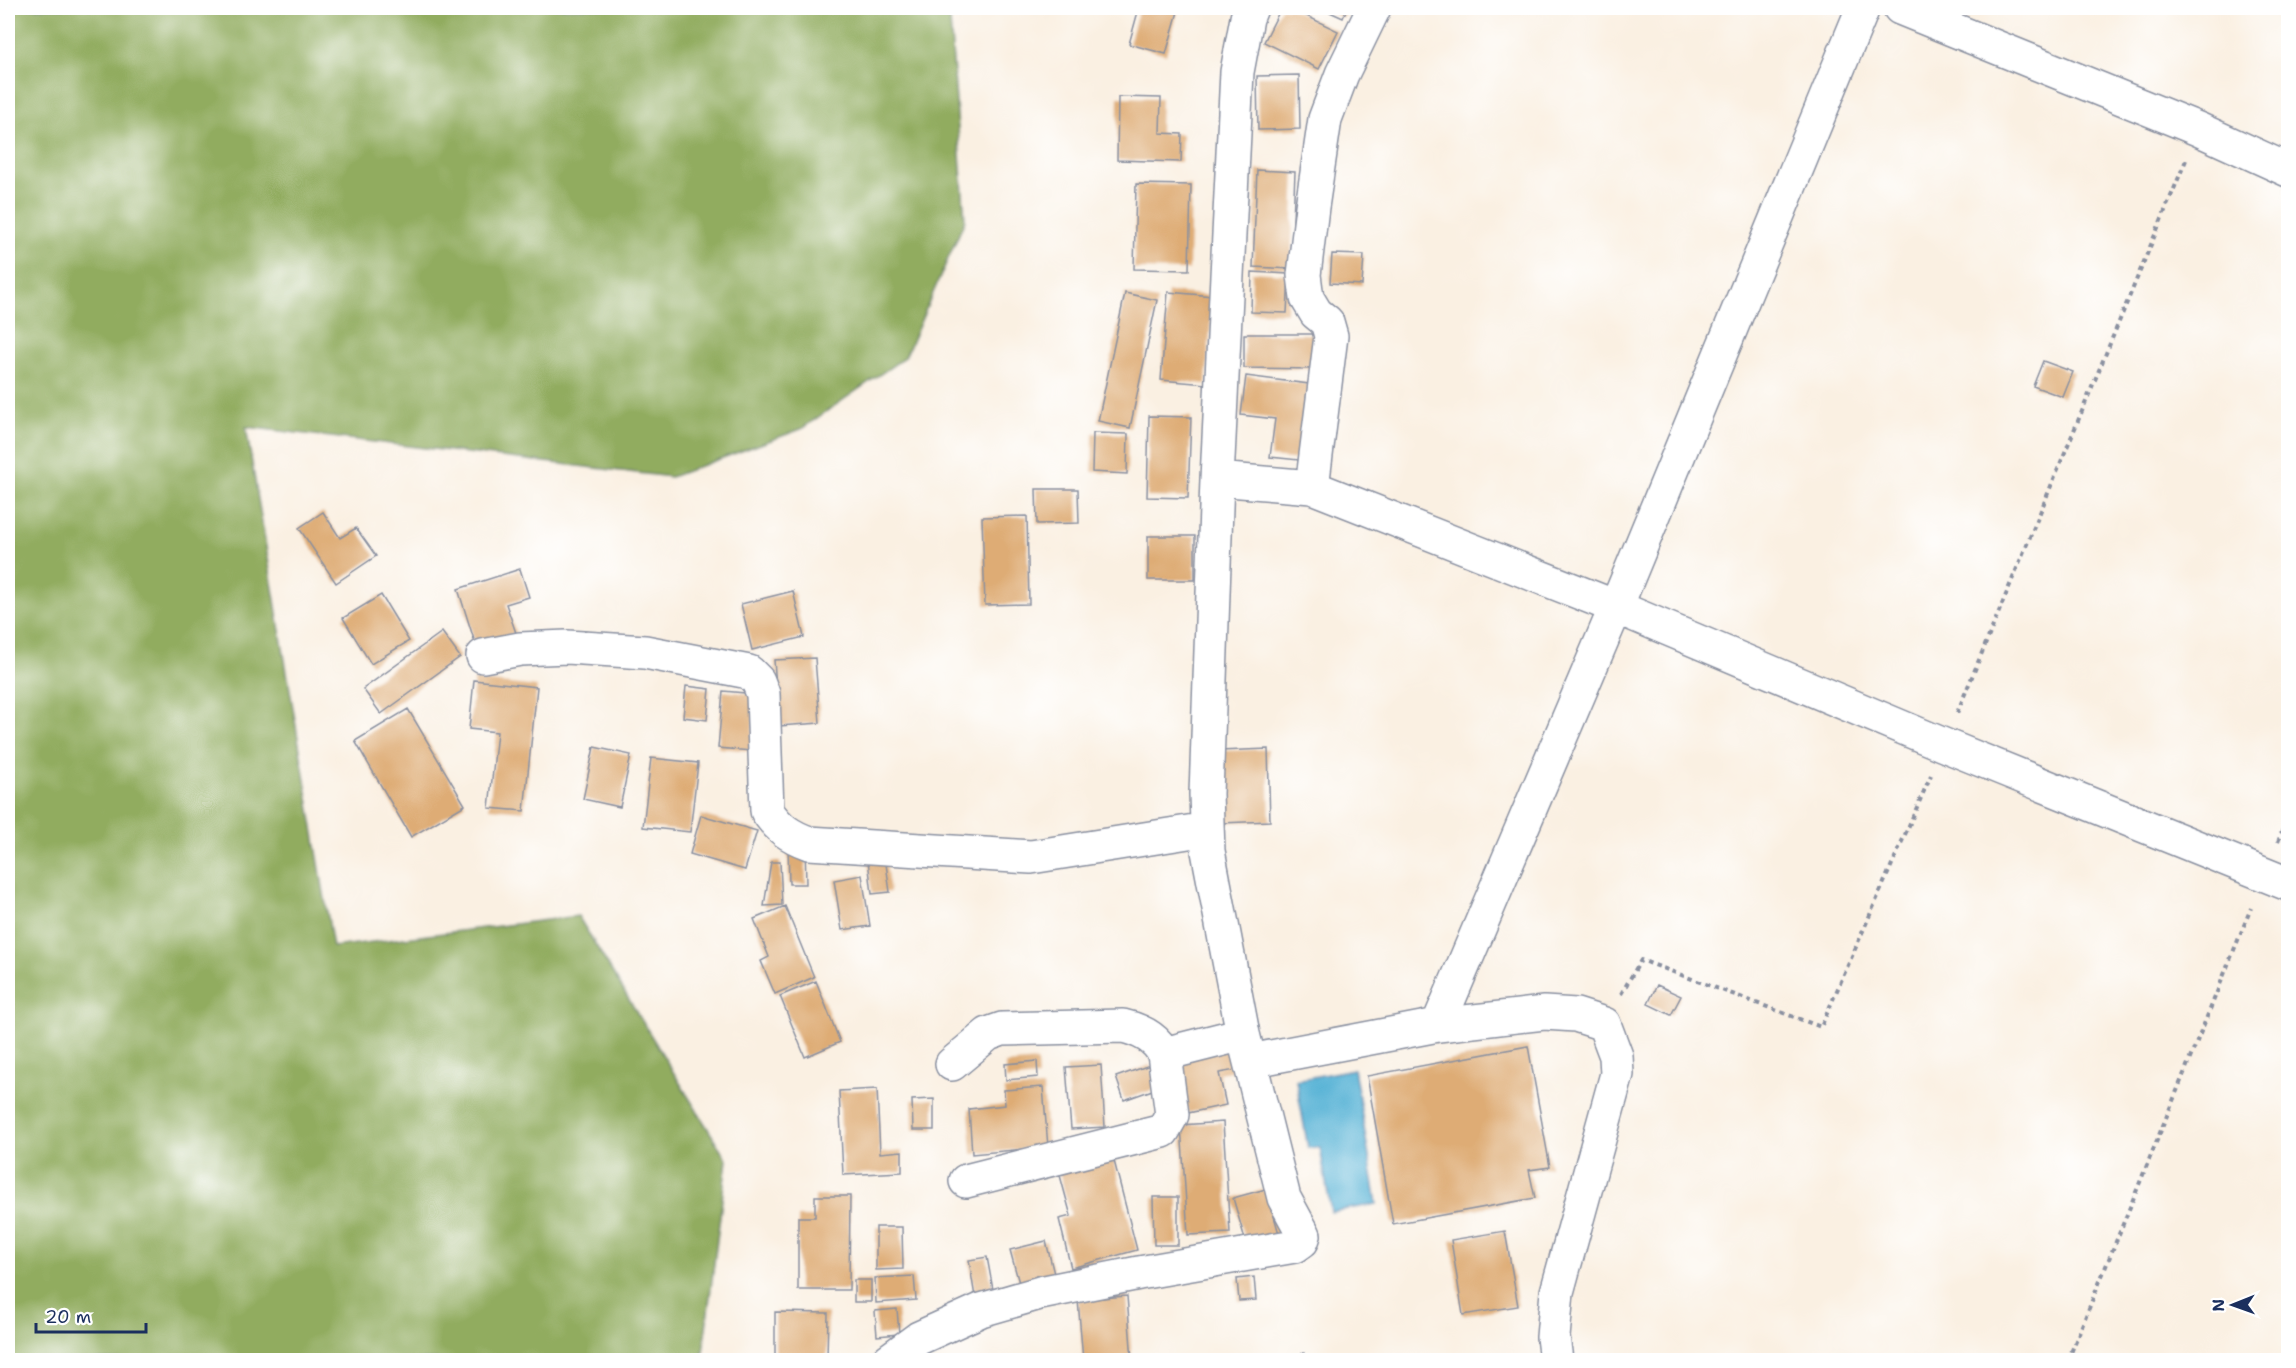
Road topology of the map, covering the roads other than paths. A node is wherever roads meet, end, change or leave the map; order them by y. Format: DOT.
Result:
graph roads {
  1 [pos="1251,8"];
  2 [pos="1374,8"];
  3 [pos="1863,8"];
  4 [pos="1900,8"];
  5 [pos="2289,170"];
  6 [pos="1216,479"];
  7 [pos="1312,487"];
  8 [pos="1616,607"];
  9 [pos="483,656"];
  10 [pos="1208,829"];
  11 [pos="2277,879"];
  12 [pos="1438,1025"];
  13 [pos="1246,1047"];
  14 [pos="1164,1053"];
  15 [pos="952,1064"];
  16 [pos="966,1181"];
  17 [pos="889,1360"];
  18 [pos="1556,1360"];
  1 -- 6 [label="street"];
  2 -- 7 [label="street"];
  3 -- 8 [label="street"];
  4 -- 5 [label="street"];
  6 -- 7 [label="street"];
  6 -- 10 [label="street"];
  7 -- 8 [label="street"];
  8 -- 11 [label="street"];
  8 -- 12 [label="street"];
  9 -- 10 [label="street"];
  10 -- 13 [label="street"];
  12 -- 13 [label="street"];
  12 -- 18 [label="street"];
  13 -- 14 [label="street"];
  13 -- 17 [label="street"];
  14 -- 15 [label="street"];
  14 -- 16 [label="street"];
}
